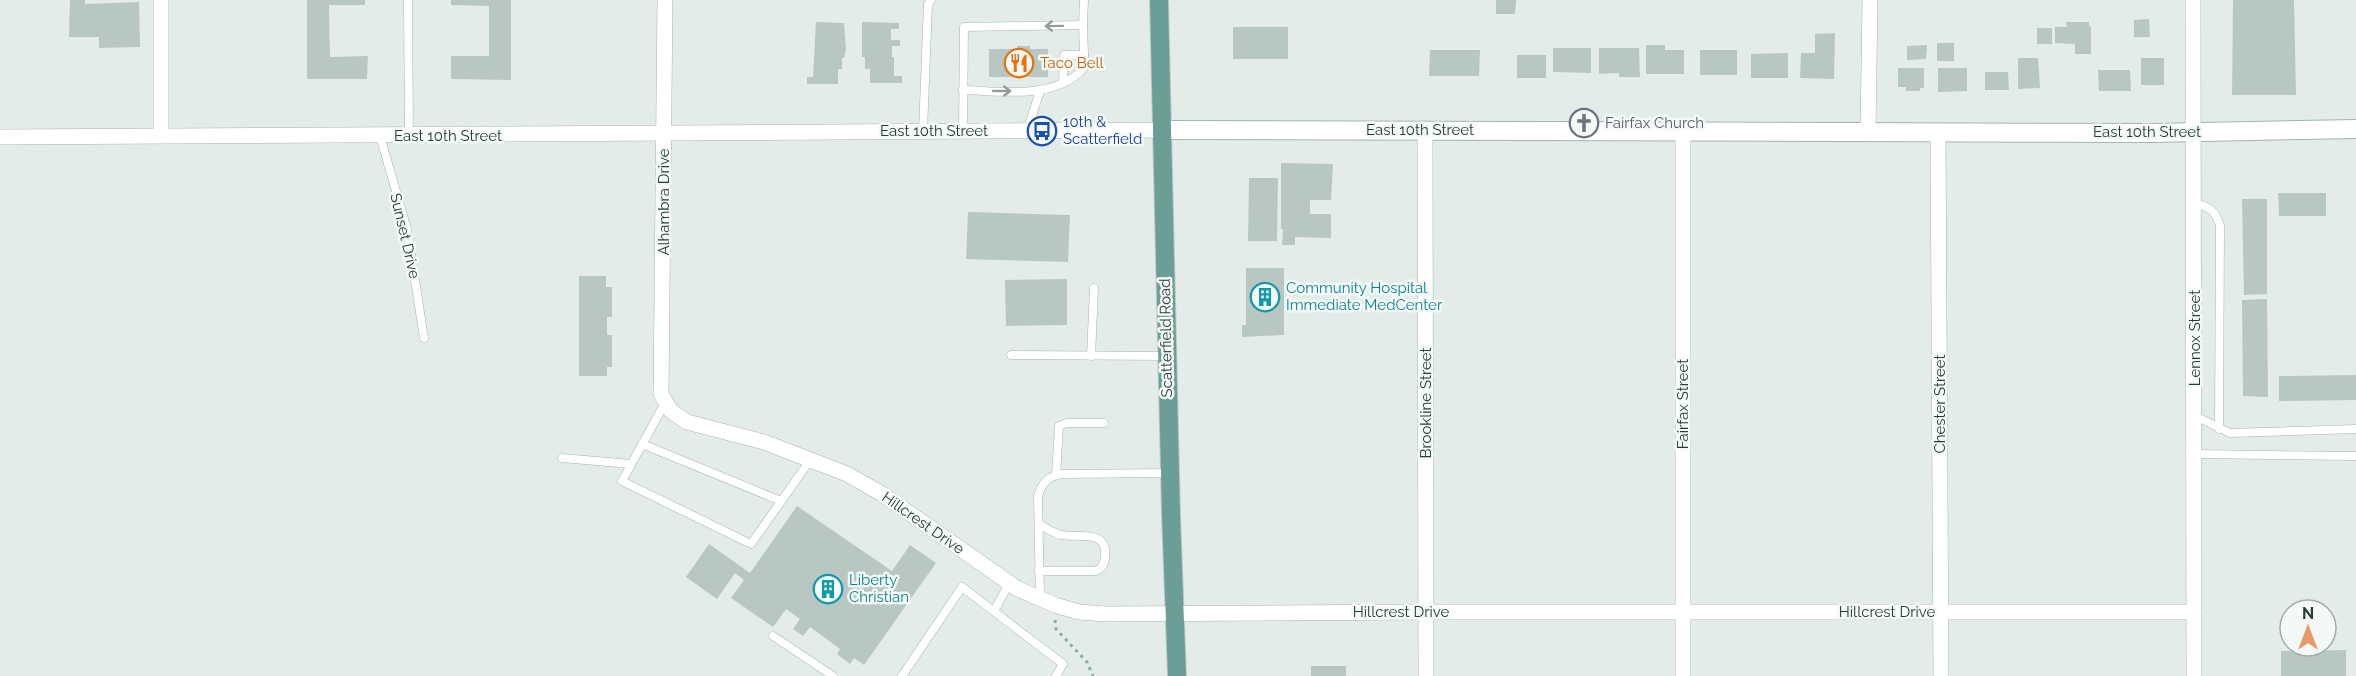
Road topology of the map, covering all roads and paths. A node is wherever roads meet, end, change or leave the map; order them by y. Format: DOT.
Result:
graph roads {
  1 [pos="161,0"];
  2 [pos="408,0"];
  3 [pos="665,0"];
  4 [pos="931,0"];
  5 [pos="1084,0"];
  6 [pos="1159,0"];
  7 [pos="1870,0"];
  8 [pos="2193,0"];
  9 [pos="1083,25"];
  10 [pos="1084,55"];
  11 [pos="1063,83"];
  12 [pos="963,90"];
  13 [pos="1040,91"];
  14 [pos="2356,129"];
  15 [pos="1161,130"];
  16 [pos="1425,130"];
  17 [pos="923,131"];
  18 [pos="963,131"];
  19 [pos="1027,131"];
  20 [pos="1683,132"];
  21 [pos="1868,132"];
  22 [pos="1938,132"];
  23 [pos="2194,132"];
  24 [pos="664,133"];
  25 [pos="161,135"];
  26 [pos="380,136"];
  27 [pos="409,136"];
  28 [pos="0,137"];
  29 [pos="2194,204"];
  30 [pos="1094,288"];
  31 [pos="424,338"];
  32 [pos="1011,355"];
  33 [pos="1091,356"];
  34 [pos="1167,356"];
  35 [pos="665,403"];
  36 [pos="2195,416"];
  37 [pos="1104,423"];
  38 [pos="2219,429"];
  39 [pos="2356,429"];
  40 [pos="642,444"];
  41 [pos="2195,454"];
  42 [pos="2356,456"];
  43 [pos="562,458"];
  44 [pos="810,459"];
  45 [pos="631,464"];
  46 [pos="1170,473"];
  47 [pos="1056,475"];
  48 [pos="781,501"];
  49 [pos="1039,524"];
  50 [pos="1039,571"];
  51 [pos="1009,584"];
  52 [pos="1040,599"];
  53 [pos="1055,605"];
  54 [pos="994,611"];
  55 [pos="1426,612"];
  56 [pos="1683,612"];
  57 [pos="1941,612"];
  58 [pos="2194,612"];
  59 [pos="1174,614"];
  60 [pos="773,636"];
  61 [pos="833,676"];
  62 [pos="902,676"];
  63 [pos="1056,676"];
  64 [pos="1093,676"];
  65 [pos="1177,676"];
  66 [pos="1426,676"];
  67 [pos="1683,676"];
  68 [pos="1941,676"];
  69 [pos="2194,676"];
  1 -- 25 [label="street"];
  2 -- 27 [label="lane"];
  3 -- 24 [label="street, Alhambra Drive"];
  4 -- 17 [label="lane"];
  5 -- 9 [label="lane"];
  6 -- 15 [label="main road, Scatterfield Road"];
  7 -- 21 [label="street"];
  8 -- 23 [label="street, Lennox Street"];
  9 -- 10 [label="lane"];
  9 -- 12 [label="lane, one-way"];
  10 -- 11 [label="lane"];
  10 -- 11 [label="lane"];
  11 -- 13 [label="lane"];
  12 -- 13 [label="lane, one-way"];
  12 -- 18 [label="lane"];
  13 -- 19 [label="lane"];
  14 -- 23 [label="street, East 10th Street"];
  15 -- 16 [label="street, East 10th Street"];
  15 -- 19 [label="street, East 10th Street"];
  15 -- 34 [label="main road, Scatterfield Road"];
  16 -- 20 [label="street, East 10th Street"];
  16 -- 55 [label="street, Brookline Street"];
  17 -- 18 [label="street, East 10th Street"];
  17 -- 24 [label="street, East 10th Street"];
  18 -- 19 [label="street, East 10th Street"];
  20 -- 21 [label="street, East 10th Street"];
  20 -- 56 [label="street, Fairfax Street"];
  21 -- 22 [label="street, East 10th Street"];
  22 -- 23 [label="street, East 10th Street"];
  22 -- 57 [label="street, Chester Street"];
  23 -- 29 [label="street, Lennox Street"];
  24 -- 27 [label="street, East 10th Street"];
  24 -- 35 [label="street, Alhambra Drive"];
  25 -- 26 [label="street, East 10th Street"];
  25 -- 28 [label="street, East 10th Street"];
  26 -- 27 [label="street, East 10th Street"];
  26 -- 31 [label="lane, Sunset Drive"];
  29 -- 36 [label="street, Lennox Street"];
  29 -- 38 [label="lane"];
  30 -- 33 [label="lane"];
  32 -- 33 [label="lane"];
  33 -- 34 [label="lane"];
  34 -- 46 [label="main road, Scatterfield Road"];
  35 -- 40 [label="lane"];
  35 -- 44 [label="street, Hillcrest Drive"];
  36 -- 38 [label="lane"];
  36 -- 41 [label="street, Lennox Street"];
  37 -- 47 [label="lane"];
  38 -- 39 [label="lane"];
  40 -- 45 [label="lane"];
  40 -- 48 [label="lane"];
  41 -- 42 [label="lane"];
  41 -- 58 [label="street, Lennox Street"];
  43 -- 45 [label="lane"];
  44 -- 48 [label="lane"];
  44 -- 51 [label="street, Hillcrest Drive"];
  45 -- 48 [label="lane"];
  46 -- 47 [label="lane"];
  46 -- 59 [label="main road, Scatterfield Road"];
  47 -- 49 [label="lane"];
  49 -- 50 [label="lane"];
  49 -- 50 [label="lane"];
  50 -- 52 [label="lane"];
  51 -- 52 [label="street, Hillcrest Drive"];
  51 -- 54 [label="lane"];
  52 -- 53 [label="street, Hillcrest Drive"];
  53 -- 59 [label="street, Hillcrest Drive"];
  53 -- 64 [label="path"];
  54 -- 62 [label="lane"];
  54 -- 63 [label="lane"];
  55 -- 56 [label="street, Hillcrest Drive"];
  55 -- 59 [label="street, Hillcrest Drive"];
  55 -- 66 [label="street, Brookline Street"];
  56 -- 57 [label="street, Hillcrest Drive"];
  56 -- 67 [label="street, Fairfax Street"];
  57 -- 58 [label="street, Hillcrest Drive"];
  57 -- 68 [label="street, Chester Street"];
  58 -- 69 [label="street, Lennox Street"];
  59 -- 65 [label="main road, Scatterfield Road"];
  60 -- 61 [label="lane"];
}
